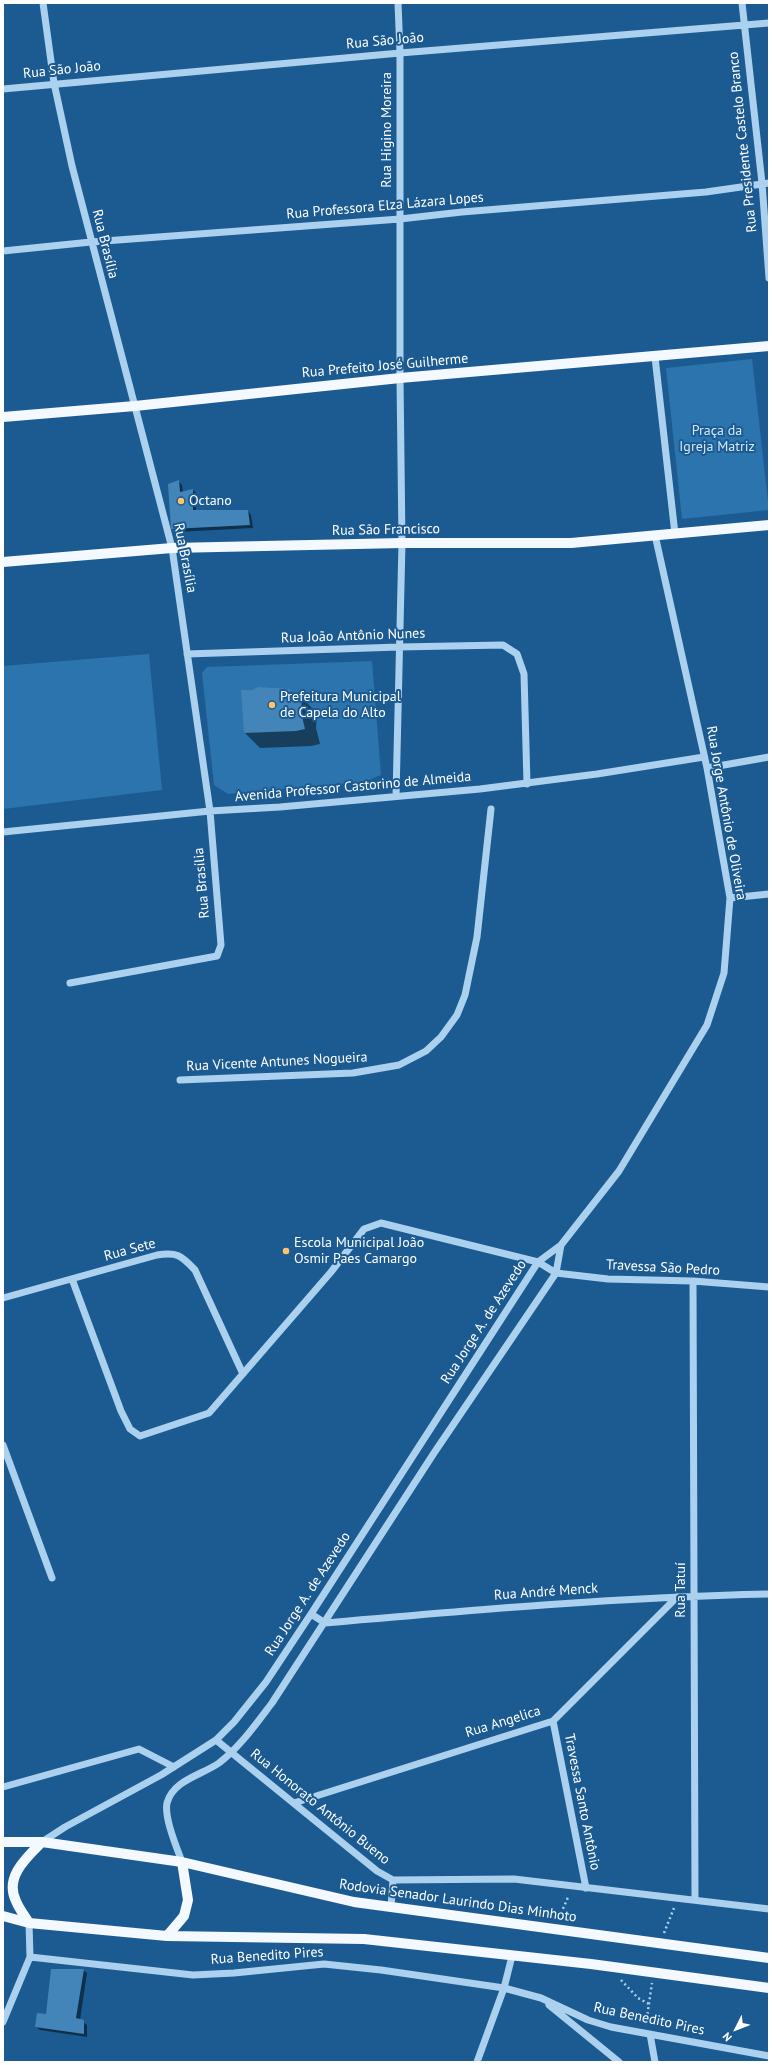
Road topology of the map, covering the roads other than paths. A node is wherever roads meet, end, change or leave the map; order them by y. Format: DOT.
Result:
graph roads {
  1 [pos="43,3"];
  2 [pos="398,3"];
  3 [pos="742,3"];
  4 [pos="769,23"];
  5 [pos="745,24"];
  6 [pos="400,53"];
  7 [pos="54,83"];
  8 [pos="3,89"];
  9 [pos="765,183"];
  10 [pos="400,219"];
  11 [pos="91,242"];
  12 [pos="3,251"];
  13 [pos="769,278"];
  14 [pos="769,346"];
  15 [pos="655,357"];
  16 [pos="400,378"];
  17 [pos="136,406"];
  18 [pos="3,417"];
  19 [pos="769,525"];
  20 [pos="655,534"];
  21 [pos="675,534"];
  22 [pos="402,543"];
  23 [pos="172,548"];
  24 [pos="3,562"];
  25 [pos="399,647"];
  26 [pos="187,654"];
  27 [pos="704,757"];
  28 [pos="769,758"];
  29 [pos="707,768"];
  30 [pos="527,784"];
  31 [pos="396,796"];
  32 [pos="491,809"];
  33 [pos="210,811"];
  34 [pos="3,832"];
  35 [pos="769,894"];
  36 [pos="730,898"];
  37 [pos="70,983"];
  38 [pos="180,1080"];
  39 [pos="561,1246"];
  40 [pos="538,1262"];
  41 [pos="556,1273"];
  42 [pos="72,1279"];
  43 [pos="693,1281"];
  44 [pos="769,1287"];
  45 [pos="3,1298"];
  46 [pos="243,1374"];
  47 [pos="3,1445"];
  48 [pos="52,1578"];
  49 [pos="769,1594"];
  50 [pos="694,1595"];
  51 [pos="677,1597"];
  52 [pos="311,1614"];
  53 [pos="325,1623"];
  54 [pos="553,1721"];
  55 [pos="216,1740"];
  56 [pos="231,1752"];
  57 [pos="174,1767"];
  58 [pos="3,1786"];
  59 [pos="294,1803"];
  60 [pos="3,1842"];
  61 [pos="42,1842"];
  62 [pos="182,1862"];
  63 [pos="393,1880"];
  64 [pos="586,1888"];
  65 [pos="695,1899"];
  66 [pos="391,1907"];
  67 [pos="769,1909"];
  68 [pos="3,1916"];
  69 [pos="29,1923"];
  70 [pos="167,1936"];
  71 [pos="512,1956"];
  72 [pos="30,1958"];
  73 [pos="769,1958"];
  74 [pos="504,1988"];
  75 [pos="769,1988"];
  76 [pos="541,1998"];
  77 [pos="3,2022"];
  78 [pos="647,2033"];
  79 [pos="769,2056"];
  80 [pos="477,2062"];
  81 [pos="619,2062"];
  82 [pos="655,2062"];
  1 -- 7 [label="street, Rua Brasília"];
  2 -- 6 [label="street, Rua Higino Moreira"];
  3 -- 5 [label="street, Rua Presidente Castelo Branco"];
  4 -- 5 [label="street, Rua São João"];
  5 -- 6 [label="street, Rua São João"];
  5 -- 9 [label="street, Rua Presidente Castelo Branco"];
  6 -- 7 [label="street, Rua São João"];
  6 -- 10 [label="street, Rua Higino Moreira"];
  7 -- 8 [label="street, Rua São João"];
  7 -- 11 [label="street, Rua Brasília"];
  9 -- 10 [label="street, Rua Professora Elza Lázara Lopes"];
  9 -- 13 [label="street, Rua Presidente Castelo Branco"];
  10 -- 11 [label="street, Rua Professora Elza Lázara Lopes"];
  10 -- 16 [label="street, Rua Higino Moreira"];
  11 -- 12 [label="street, Rua Professora Elza Lázara Lopes"];
  11 -- 17 [label="street, Rua Brasília"];
  14 -- 15 [label="main road, Rua Prefeito José Guilherme"];
  15 -- 16 [label="main road, Rua Prefeito José Guilherme"];
  15 -- 21 [label="street"];
  16 -- 17 [label="main road, Rua Prefeito José Guilherme"];
  16 -- 22 [label="street, Rua Higino Moreira"];
  17 -- 18 [label="main road, Rua Prefeito José Guilherme"];
  17 -- 23 [label="street, Rua Brasília"];
  19 -- 21 [label="main road, Rua São Francisco"];
  20 -- 21 [label="main road, Rua São Francisco"];
  20 -- 22 [label="main road, Rua São Francisco"];
  20 -- 27 [label="street, Rua Jorge Antônio de Oliveira"];
  22 -- 23 [label="main road, Rua São Francisco"];
  22 -- 25 [label="street, Rua Higino Moreira"];
  23 -- 24 [label="main road, Rua São Francisco"];
  23 -- 26 [label="street, Rua Brasília"];
  25 -- 26 [label="street, Rua João Antônio Nunes"];
  25 -- 30 [label="street, Rua João Antônio Nunes"];
  25 -- 31 [label="street"];
  26 -- 33 [label="street, Rua Brasília"];
  27 -- 29 [label="street, Rua Jorge Antônio de Oliveira"];
  27 -- 30 [label="street, Avenida Professor Castorino de Almeida"];
  28 -- 29 [label="street"];
  29 -- 36 [label="street, Rua Jorge Antônio de Oliveira"];
  30 -- 31 [label="street, Avenida Professor Castorino de Almeida"];
  31 -- 33 [label="street, Avenida Professor Castorino de Almeida"];
  32 -- 38 [label="street, Rua Vicente Antunes Nogueira"];
  33 -- 34 [label="street, Avenida Professor Castorino de Almeida"];
  33 -- 37 [label="street, Rua Brasília"];
  35 -- 36 [label="street"];
  36 -- 39 [label="street, Rua Jorge Antônio de Oliveira"];
  39 -- 40 [label="street, Rua Jorge A. de Azevedo"];
  39 -- 41 [label="street"];
  40 -- 41 [label="street"];
  40 -- 46 [label="street"];
  40 -- 52 [label="street, Rua Jorge A. de Azevedo"];
  41 -- 43 [label="street, Travessa São Pedro"];
  41 -- 53 [label="street"];
  42 -- 45 [label="street, Rua Sete"];
  42 -- 46 [label="street, Rua Sete"];
  42 -- 46 [label="street"];
  43 -- 44 [label="street, Travessa São Pedro"];
  43 -- 50 [label="street, Rua Tatuí"];
  47 -- 48 [label="street"];
  49 -- 50 [label="street, Rua André Menck"];
  50 -- 51 [label="street, Rua André Menck"];
  50 -- 65 [label="street, Rua Tatuí"];
  51 -- 53 [label="street, Rua André Menck"];
  51 -- 54 [label="street, Rua Angelica"];
  52 -- 53 [label="street"];
  52 -- 55 [label="street, Rua Jorge A. de Azevedo"];
  53 -- 56 [label="street"];
  54 -- 59 [label="street, Rua Angelica"];
  54 -- 64 [label="street, Travessa Santo Antônio"];
  55 -- 56 [label="street, Rua Honorato Antônio Bueno"];
  55 -- 57 [label="street, Rua Jorge A. de Azevedo"];
  56 -- 59 [label="street, Rua Honorato Antônio Bueno"];
  56 -- 62 [label="street"];
  57 -- 58 [label="street"];
  57 -- 61 [label="street, Rua Jorge A. de Azevedo"];
  59 -- 63 [label="street, Rua Honorato Antônio Bueno"];
  60 -- 61 [label="main road, Rodovia Senador Laurindo Dias Minhoto"];
  61 -- 62 [label="main road, Rodovia Senador Laurindo Dias Minhoto"];
  61 -- 69 [label="main road"];
  62 -- 66 [label="main road, Rodovia Senador Laurindo Dias Minhoto"];
  62 -- 70 [label="main road"];
  63 -- 64 [label="street"];
  63 -- 66 [label="street"];
  64 -- 65 [label="street"];
  65 -- 67 [label="street"];
  66 -- 73 [label="main road, Rodovia Senador Laurindo Dias Minhoto"];
  68 -- 69 [label="main road"];
  69 -- 70 [label="main road"];
  69 -- 72 [label="street"];
  70 -- 71 [label="main road"];
  71 -- 74 [label="street"];
  71 -- 75 [label="main road"];
  72 -- 74 [label="street, Rua Benedito Pires"];
  72 -- 77 [label="street"];
  74 -- 76 [label="street, Rua Benedito Pires"];
  74 -- 80 [label="street"];
  76 -- 78 [label="street, Rua Benedito Pires"];
  76 -- 81 [label="street"];
  78 -- 79 [label="street, Rua Benedito Pires"];
  78 -- 82 [label="street"];
}
